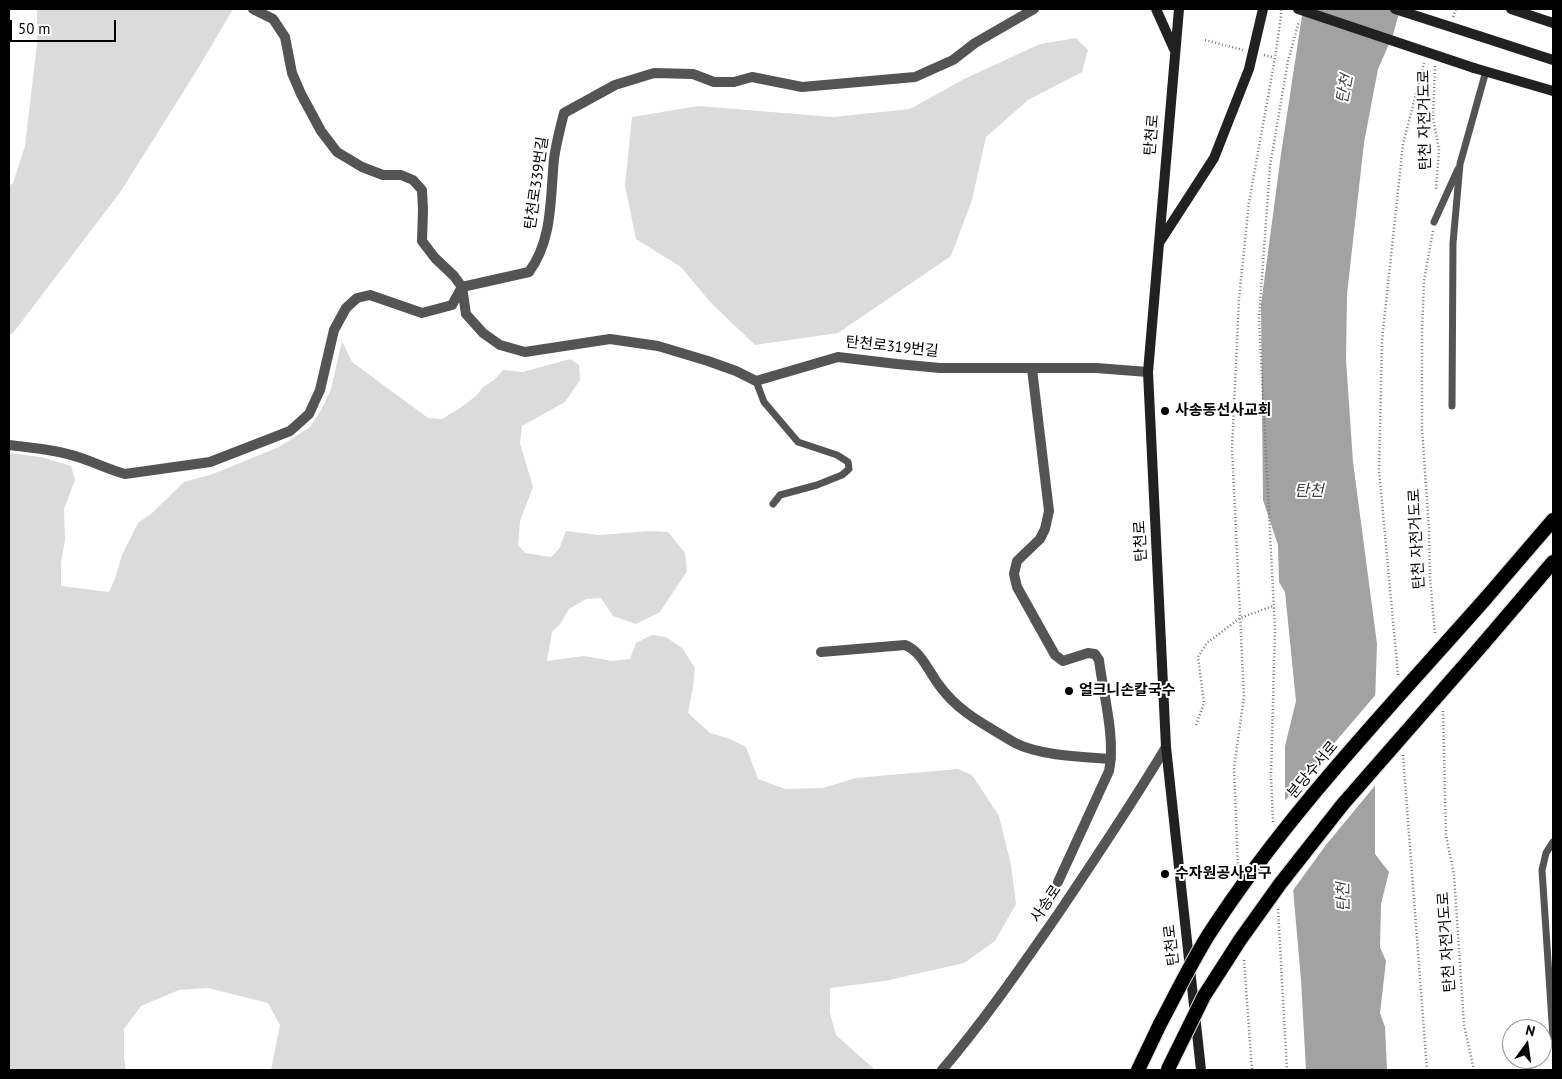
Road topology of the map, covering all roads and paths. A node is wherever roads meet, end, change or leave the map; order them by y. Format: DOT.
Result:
graph roads {
  1 [pos="253,9"];
  2 [pos="1034,9"];
  3 [pos="1156,9"];
  4 [pos="1178,9"];
  5 [pos="1263,9"];
  6 [pos="1281,9"];
  7 [pos="1395,9"];
  8 [pos="1456,9"];
  9 [pos="1511,9"];
  10 [pos="1299,13"];
  11 [pos="1553,23"];
  12 [pos="1450,25"];
  13 [pos="1205,40"];
  14 [pos="1174,50"];
  15 [pos="1244,50"];
  16 [pos="1260,54"];
  17 [pos="1272,57"];
  18 [pos="1426,57"];
  19 [pos="1553,60"];
  20 [pos="1435,65"];
  21 [pos="1486,71"];
  22 [pos="1553,91"];
  23 [pos="1460,164"];
  24 [pos="1436,195"];
  25 [pos="1434,222"];
  26 [pos="1158,244"];
  27 [pos="462,287"];
  28 [pos="1032,369"];
  29 [pos="1148,372"];
  30 [pos="756,382"];
  31 [pos="1452,406"];
  32 [pos="9,445"];
  33 [pos="773,504"];
  34 [pos="1553,520"];
  35 [pos="1553,562"];
  36 [pos="1274,606"];
  37 [pos="1240,618"];
  38 [pos="1436,637"];
  39 [pos="821,652"];
  40 [pos="1398,676"];
  41 [pos="1442,706"];
  42 [pos="1196,726"];
  43 [pos="1166,747"];
  44 [pos="1403,752"];
  45 [pos="1111,759"];
  46 [pos="1273,824"];
  47 [pos="1553,842"];
  48 [pos="1238,873"];
  49 [pos="1058,882"];
  50 [pos="1278,903"];
  51 [pos="1243,952"];
  52 [pos="1553,1037"];
  53 [pos="942,1070"];
  54 [pos="1138,1070"];
  55 [pos="1168,1070"];
  56 [pos="1201,1070"];
  57 [pos="1252,1070"];
  58 [pos="1287,1070"];
  59 [pos="1427,1070"];
  60 [pos="1474,1070"];
  1 -- 27 [label="street"];
  2 -- 27 [label="street, 탄천로339번길"];
  3 -- 14 [label="main road"];
  4 -- 14 [label="main road, 탄천로"];
  5 -- 26 [label="main road"];
  6 -- 37 [label="path"];
  7 -- 19 [label="main road, bridge"];
  8 -- 12 [label="path"];
  9 -- 11 [label="main road"];
  10 -- 21 [label="main road, bridge"];
  10 -- 36 [label="path"];
  13 -- 15 [label="path"];
  14 -- 26 [label="main road, 탄천로"];
  16 -- 17 [label="path"];
  18 -- 40 [label="path"];
  20 -- 24 [label="path, 탄천 자전거도로"];
  21 -- 22 [label="main road"];
  21 -- 23 [label="lane"];
  23 -- 25 [label="lane"];
  23 -- 31 [label="lane"];
  25 -- 38 [label="path, 탄천 자전거도로"];
  26 -- 29 [label="main road, 탄천로"];
  27 -- 30 [label="street"];
  27 -- 32 [label="street"];
  28 -- 29 [label="street, 탄천로319번길"];
  28 -- 30 [label="street, 탄천로319번길"];
  28 -- 45 [label="street"];
  29 -- 43 [label="main road, 탄천로"];
  30 -- 33 [label="lane"];
  34 -- 54 [label="highway, 분당수서로, bridge"];
  35 -- 55 [label="highway, bridge"];
  36 -- 37 [label="path"];
  36 -- 46 [label="path"];
  37 -- 42 [label="path"];
  37 -- 48 [label="path"];
  39 -- 45 [label="street"];
  41 -- 60 [label="path, 탄천 자전거도로"];
  43 -- 53 [label="street, 사송로"];
  43 -- 56 [label="main road, 탄천로"];
  44 -- 59 [label="path"];
  45 -- 49 [label="street"];
  47 -- 52 [label="lane"];
  50 -- 58 [label="path"];
  51 -- 57 [label="path"];
}
